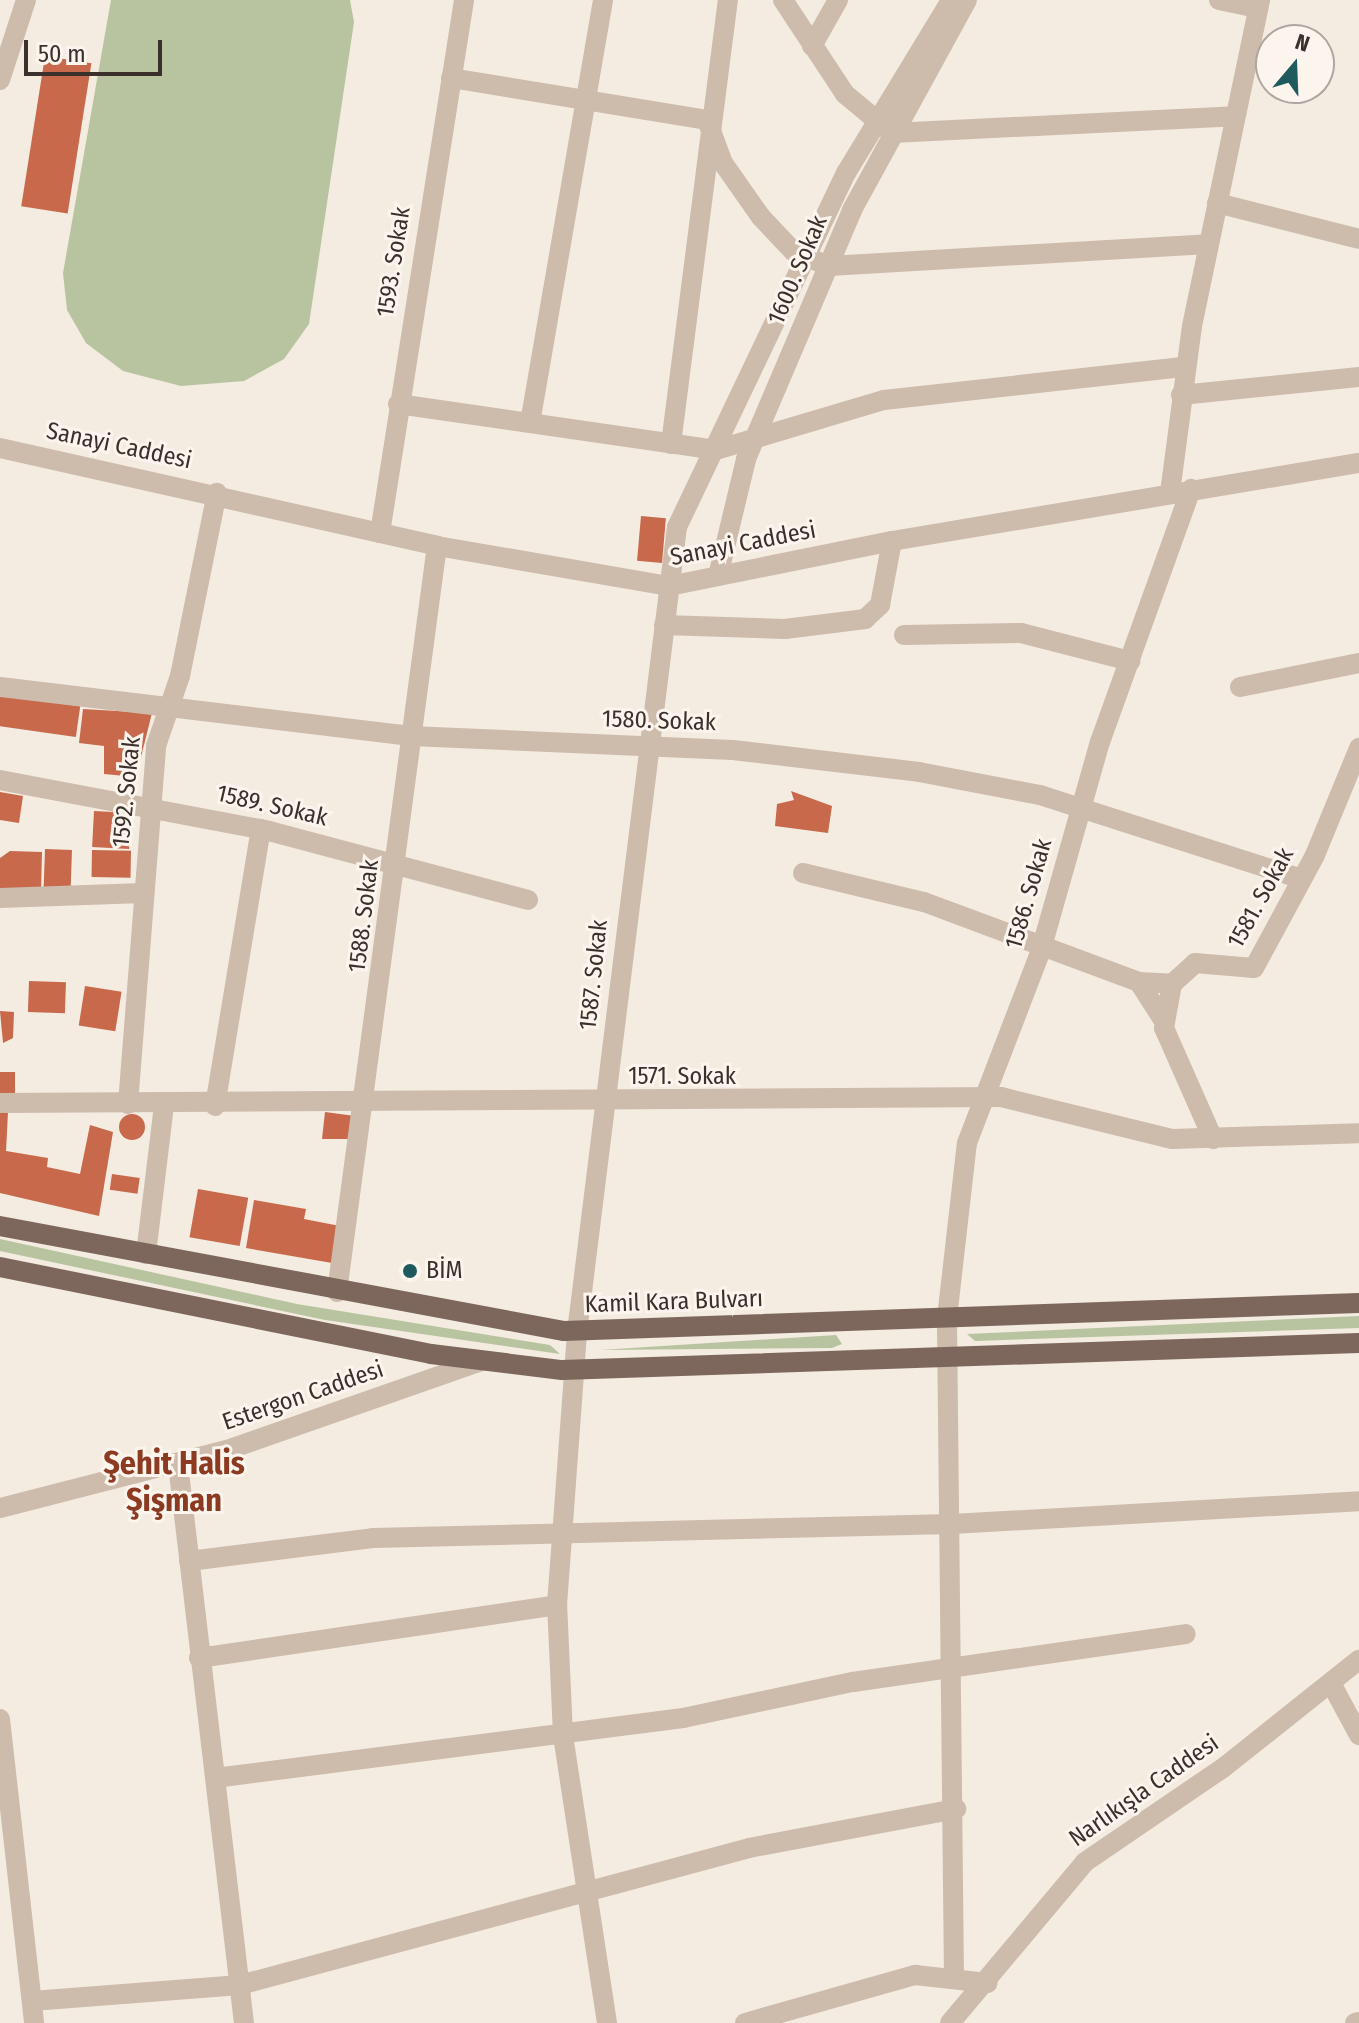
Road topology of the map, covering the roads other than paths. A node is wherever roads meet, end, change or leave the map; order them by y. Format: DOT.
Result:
graph roads {
  1 [pos="26,0"];
  2 [pos="464,0"];
  3 [pos="603,0"];
  4 [pos="728,0"];
  5 [pos="783,0"];
  6 [pos="838,0"];
  7 [pos="951,0"];
  8 [pos="967,0"];
  9 [pos="1219,0"];
  10 [pos="1259,4"];
  11 [pos="8,28"];
  12 [pos="812,46"];
  13 [pos="451,78"];
  14 [pos="0,80"];
  15 [pos="585,100"];
  16 [pos="1235,116"];
  17 [pos="707,120"];
  18 [pos="874,122"];
  19 [pos="892,133"];
  20 [pos="1217,203"];
  21 [pos="1359,239"];
  22 [pos="1208,244"];
  23 [pos="805,258"];
  24 [pos="829,266"];
  25 [pos="1185,367"];
  26 [pos="1359,377"];
  27 [pos="1181,395"];
  28 [pos="398,404"];
  29 [pos="530,423"];
  30 [pos="755,436"];
  31 [pos="671,444"];
  32 [pos="0,448"];
  33 [pos="716,450"];
  34 [pos="1359,463"];
  35 [pos="1191,489"];
  36 [pos="217,493"];
  37 [pos="1170,493"];
  38 [pos="380,533"];
  39 [pos="892,541"];
  40 [pos="437,546"];
  41 [pos="718,576"];
  42 [pos="669,586"];
  43 [pos="664,625"];
  44 [pos="904,635"];
  45 [pos="1130,661"];
  46 [pos="1359,663"];
  47 [pos="0,687"];
  48 [pos="1240,687"];
  49 [pos="168,701"];
  50 [pos="411,736"];
  51 [pos="646,747"];
  52 [pos="1359,748"];
  53 [pos="0,780"];
  54 [pos="151,806"];
  55 [pos="1081,807"];
  56 [pos="261,829"];
  57 [pos="396,863"];
  58 [pos="803,873"];
  59 [pos="1302,879"];
  60 [pos="143,893"];
  61 [pos="0,898"];
  62 [pos="528,900"];
  63 [pos="1041,950"];
  64 [pos="1139,982"];
  65 [pos="1172,984"];
  66 [pos="1162,1018"];
  67 [pos="981,1097"];
  68 [pos="0,1103"];
  69 [pos="128,1104"];
  70 [pos="367,1104"];
  71 [pos="605,1104"];
  72 [pos="164,1105"];
  73 [pos="215,1106"];
  74 [pos="1359,1133"];
  75 [pos="1213,1139"];
  76 [pos="0,1226"];
  77 [pos="146,1254"];
  78 [pos="0,1267"];
  79 [pos="337,1292"];
  80 [pos="1359,1303"];
  81 [pos="947,1318"];
  82 [pos="577,1332"];
  83 [pos="1359,1343"];
  84 [pos="950,1355"];
  85 [pos="481,1361"];
  86 [pos="573,1370"];
  87 [pos="178,1464"];
  88 [pos="1359,1501"];
  89 [pos="0,1508"];
  90 [pos="952,1524"];
  91 [pos="562,1533"];
  92 [pos="189,1561"];
  93 [pos="557,1605"];
  94 [pos="1186,1634"];
  95 [pos="199,1658"];
  96 [pos="1359,1660"];
  97 [pos="955,1667"];
  98 [pos="1332,1685"];
  99 [pos="0,1719"];
  100 [pos="563,1735"];
  101 [pos="1359,1735"];
  102 [pos="215,1778"];
  103 [pos="956,1809"];
  104 [pos="586,1894"];
  105 [pos="954,1979"];
  106 [pos="988,1983"];
  107 [pos="240,1985"];
  108 [pos="32,2001"];
  109 [pos="34,2023"];
  110 [pos="244,2023"];
  111 [pos="607,2023"];
  112 [pos="745,2023"];
  113 [pos="950,2023"];
  1 -- 11 [label="street"];
  2 -- 13 [label="street, 1593. Sokak"];
  3 -- 15 [label="street"];
  4 -- 17 [label="street"];
  5 -- 12 [label="street"];
  6 -- 12 [label="street"];
  7 -- 18 [label="street, 1587. Sokak"];
  8 -- 19 [label="street, 1600. Sokak"];
  9 -- 10 [label="street"];
  10 -- 16 [label="street"];
  11 -- 14 [label="street"];
  12 -- 18 [label="street"];
  13 -- 15 [label="street"];
  13 -- 28 [label="street, 1593. Sokak"];
  15 -- 17 [label="street"];
  15 -- 29 [label="street"];
  16 -- 19 [label="street"];
  16 -- 20 [label="street"];
  17 -- 23 [label="street"];
  17 -- 31 [label="street"];
  18 -- 19 [label="street"];
  18 -- 23 [label="street, 1587. Sokak"];
  19 -- 24 [label="street, 1600. Sokak"];
  20 -- 21 [label="street"];
  20 -- 22 [label="street"];
  22 -- 24 [label="street"];
  22 -- 25 [label="street"];
  23 -- 24 [label="street"];
  23 -- 33 [label="street, 1587. Sokak"];
  24 -- 30 [label="street, 1600. Sokak"];
  25 -- 27 [label="street"];
  25 -- 30 [label="street"];
  26 -- 27 [label="street"];
  27 -- 37 [label="street"];
  28 -- 29 [label="street"];
  28 -- 38 [label="street, 1593. Sokak"];
  29 -- 31 [label="street"];
  30 -- 33 [label="street"];
  30 -- 41 [label="street, 1600. Sokak"];
  31 -- 33 [label="street"];
  32 -- 36 [label="street, Sanayi Caddesi"];
  33 -- 42 [label="street, 1587. Sokak"];
  34 -- 35 [label="street, Sanayi Caddesi"];
  35 -- 37 [label="street, Sanayi Caddesi"];
  35 -- 45 [label="street, 1586. Sokak"];
  36 -- 38 [label="street, Sanayi Caddesi"];
  36 -- 49 [label="street, 1592. Sokak"];
  37 -- 39 [label="street, Sanayi Caddesi"];
  38 -- 40 [label="street, Sanayi Caddesi"];
  39 -- 41 [label="street, Sanayi Caddesi"];
  39 -- 43 [label="street"];
  40 -- 42 [label="street, Sanayi Caddesi"];
  40 -- 50 [label="street, 1588. Sokak"];
  41 -- 42 [label="street, Sanayi Caddesi"];
  42 -- 43 [label="street, 1587. Sokak"];
  43 -- 51 [label="street, 1587. Sokak"];
  44 -- 45 [label="street"];
  45 -- 55 [label="street, 1586. Sokak"];
  46 -- 48 [label="street"];
  47 -- 49 [label="street, 1580. Sokak"];
  49 -- 50 [label="street, 1580. Sokak"];
  49 -- 54 [label="street, 1592. Sokak"];
  50 -- 51 [label="street, 1580. Sokak"];
  50 -- 57 [label="street, 1588. Sokak"];
  51 -- 55 [label="street, 1580. Sokak"];
  51 -- 71 [label="street, 1587. Sokak"];
  52 -- 59 [label="street, 1581. Sokak"];
  53 -- 54 [label="street, 1589. Sokak"];
  54 -- 56 [label="street, 1589. Sokak"];
  54 -- 60 [label="street, 1592. Sokak"];
  55 -- 59 [label="street, 1580. Sokak"];
  55 -- 63 [label="street, 1586. Sokak"];
  56 -- 57 [label="street, 1589. Sokak"];
  56 -- 73 [label="street"];
  57 -- 62 [label="street, 1589. Sokak"];
  57 -- 70 [label="street, 1588. Sokak"];
  58 -- 63 [label="street"];
  59 -- 65 [label="street, 1581. Sokak"];
  60 -- 61 [label="street"];
  60 -- 69 [label="street, 1592. Sokak"];
  63 -- 64 [label="street"];
  63 -- 67 [label="street, 1586. Sokak"];
  64 -- 65 [label="street"];
  64 -- 66 [label="street"];
  65 -- 66 [label="street"];
  66 -- 75 [label="street"];
  67 -- 71 [label="street, 1571. Sokak"];
  67 -- 75 [label="street, 1571. Sokak"];
  67 -- 81 [label="street, 1586. Sokak"];
  68 -- 69 [label="street, 1571. Sokak"];
  69 -- 72 [label="street, 1571. Sokak"];
  70 -- 71 [label="street, 1571. Sokak"];
  70 -- 73 [label="street, 1571. Sokak"];
  70 -- 79 [label="street, 1588. Sokak"];
  71 -- 82 [label="street, 1587. Sokak"];
  72 -- 73 [label="street, 1571. Sokak"];
  72 -- 77 [label="street"];
  74 -- 75 [label="street, 1571. Sokak"];
  76 -- 77 [label="main road, Kamil Kara Bulvarı"];
  77 -- 79 [label="main road, Kamil Kara Bulvarı"];
  78 -- 85 [label="main road"];
  79 -- 82 [label="main road, Kamil Kara Bulvarı"];
  80 -- 81 [label="main road, Kamil Kara Bulvarı"];
  81 -- 82 [label="main road, Kamil Kara Bulvarı"];
  81 -- 84 [label="street, 1586. Sokak"];
  82 -- 86 [label="street, 1587. Sokak"];
  83 -- 84 [label="main road"];
  84 -- 86 [label="main road"];
  84 -- 90 [label="street, 1586. Sokak"];
  85 -- 86 [label="main road"];
  85 -- 87 [label="street, Estergon Caddesi"];
  86 -- 91 [label="street, 1587. Sokak"];
  87 -- 89 [label="street, Estergon Caddesi"];
  87 -- 92 [label="street"];
  88 -- 90 [label="street"];
  90 -- 91 [label="street"];
  90 -- 97 [label="street, 1586. Sokak"];
  91 -- 92 [label="street"];
  91 -- 93 [label="street, 1587. Sokak"];
  92 -- 95 [label="street"];
  93 -- 95 [label="street"];
  93 -- 100 [label="street, 1587. Sokak"];
  94 -- 97 [label="street"];
  95 -- 102 [label="street"];
  96 -- 98 [label="street, Narlıkışla Caddesi"];
  97 -- 100 [label="street"];
  97 -- 103 [label="street, 1586. Sokak"];
  98 -- 101 [label="street"];
  98 -- 106 [label="street, Narlıkışla Caddesi"];
  99 -- 108 [label="street"];
  100 -- 102 [label="street"];
  100 -- 104 [label="street, 1587. Sokak"];
  102 -- 107 [label="street"];
  103 -- 104 [label="street"];
  103 -- 105 [label="street, 1586. Sokak"];
  104 -- 107 [label="street"];
  104 -- 111 [label="street, 1587. Sokak"];
  105 -- 106 [label="street"];
  105 -- 112 [label="street"];
  106 -- 113 [label="street, Narlıkışla Caddesi"];
  107 -- 108 [label="street"];
  107 -- 110 [label="street"];
  108 -- 109 [label="street"];
}
